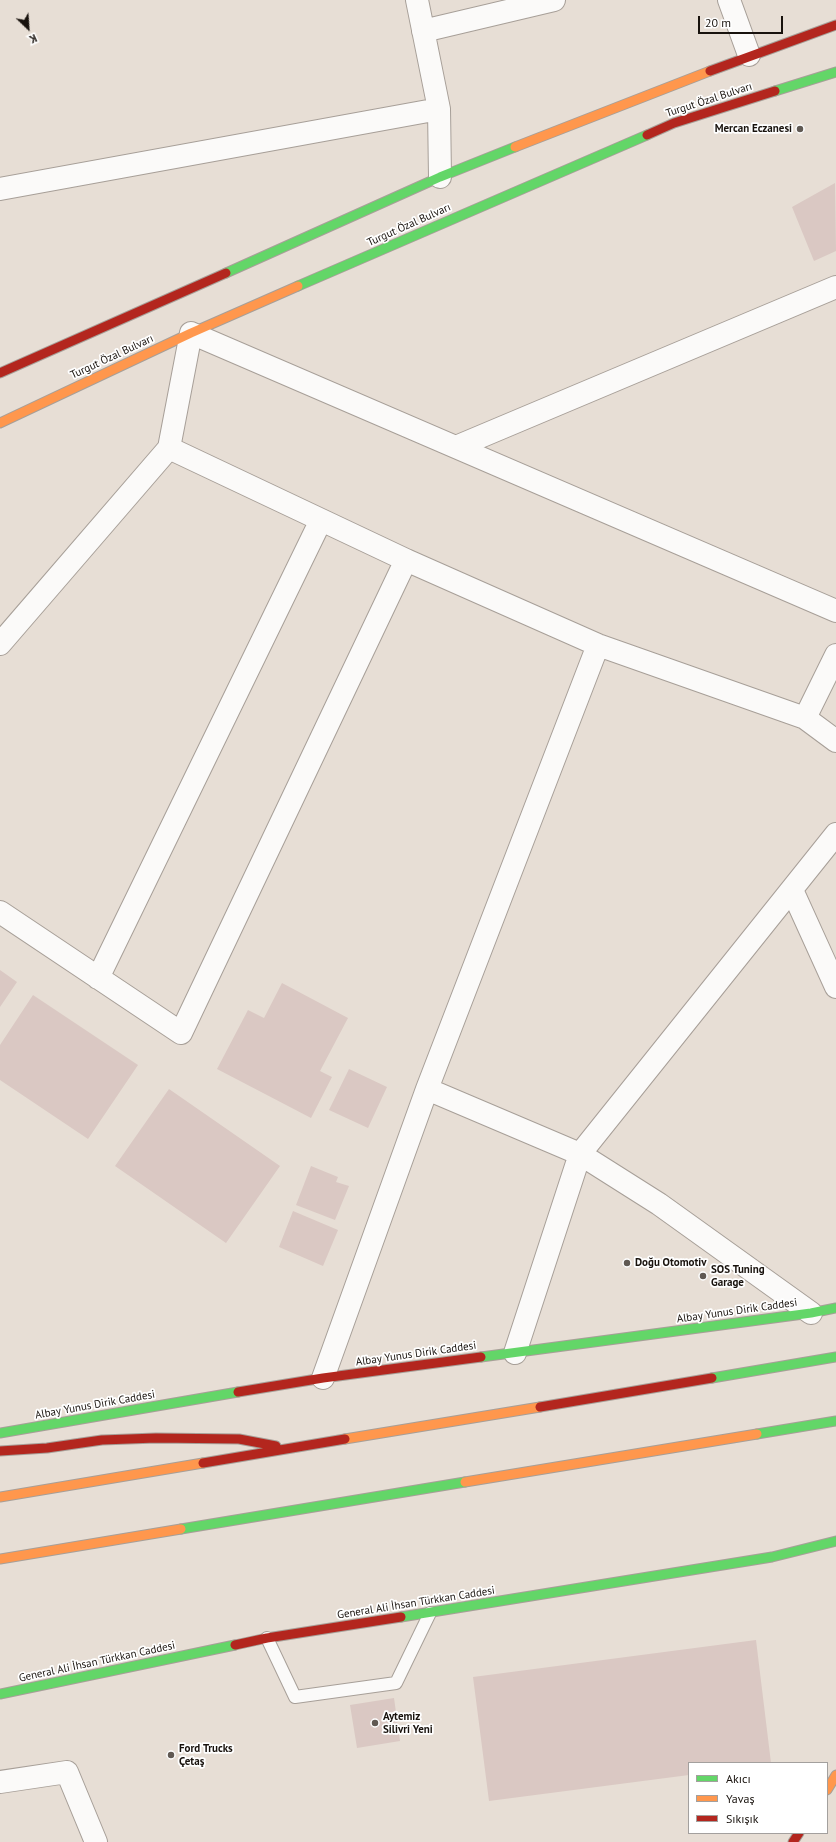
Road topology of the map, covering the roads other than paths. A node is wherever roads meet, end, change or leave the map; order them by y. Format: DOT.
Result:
graph roads {
  1 [pos="417,0"];
  2 [pos="554,0"];
  3 [pos="729,0"];
  4 [pos="836,25"];
  5 [pos="423,31"];
  6 [pos="749,55"];
  7 [pos="836,74"];
  8 [pos="439,109"];
  9 [pos="440,177"];
  10 [pos="0,189"];
  11 [pos="836,287"];
  12 [pos="192,333"];
  13 [pos="0,373"];
  14 [pos="0,423"];
  15 [pos="456,447"];
  16 [pos="169,448"];
  17 [pos="321,520"];
  18 [pos="406,560"];
  19 [pos="836,611"];
  20 [pos="0,644"];
  21 [pos="598,645"];
  22 [pos="836,655"];
  23 [pos="805,718"];
  24 [pos="836,741"];
  25 [pos="836,834"];
  26 [pos="792,890"];
  27 [pos="0,912"];
  28 [pos="98,978"];
  29 [pos="836,986"];
  30 [pos="426,1089"];
  31 [pos="580,1154"];
  32 [pos="836,1308"];
  33 [pos="811,1313"];
  34 [pos="515,1353"];
  35 [pos="836,1357"];
  36 [pos="324,1378"];
  37 [pos="836,1421"];
  38 [pos="0,1433"];
  39 [pos="291,1448"];
  40 [pos="0,1451"];
  41 [pos="0,1497"];
  42 [pos="836,1541"];
  43 [pos="0,1560"];
  44 [pos="430,1613"];
  45 [pos="267,1638"];
  46 [pos="0,1694"];
  47 [pos="836,1775"];
  48 [pos="0,1782"];
  49 [pos="828,1788"];
  50 [pos="96,1842"];
  1 -- 5 [label="street"];
  2 -- 5 [label="street"];
  3 -- 6 [label="street"];
  4 -- 6 [label="main road"];
  5 -- 8 [label="street"];
  6 -- 9 [label="main road"];
  7 -- 12 [label="main road, Turgut Özal Bulvarı"];
  8 -- 9 [label="street"];
  8 -- 10 [label="street"];
  9 -- 13 [label="main road"];
  11 -- 15 [label="street"];
  12 -- 14 [label="main road, Turgut Özal Bulvarı"];
  12 -- 15 [label="street"];
  12 -- 16 [label="street"];
  15 -- 19 [label="street"];
  16 -- 17 [label="street"];
  16 -- 20 [label="street"];
  17 -- 18 [label="street"];
  17 -- 28 [label="street"];
  18 -- 21 [label="street"];
  18 -- 28 [label="street"];
  21 -- 23 [label="street"];
  21 -- 30 [label="street"];
  22 -- 23 [label="street"];
  23 -- 24 [label="street"];
  25 -- 26 [label="street"];
  26 -- 29 [label="street"];
  26 -- 31 [label="street"];
  27 -- 28 [label="street"];
  30 -- 31 [label="street"];
  30 -- 36 [label="street"];
  31 -- 33 [label="street"];
  31 -- 34 [label="street"];
  32 -- 33 [label="main road, Albay Yunus Dirik Caddesi"];
  33 -- 34 [label="main road, Albay Yunus Dirik Caddesi"];
  34 -- 36 [label="main road, Albay Yunus Dirik Caddesi"];
  35 -- 39 [label="main road"];
  36 -- 38 [label="main road, Albay Yunus Dirik Caddesi"];
  37 -- 43 [label="main road"];
  39 -- 40 [label="main road"];
  39 -- 41 [label="main road"];
  42 -- 44 [label="main road, General Ali İhsan Türkkan Caddesi"];
  44 -- 45 [label="main road, General Ali İhsan Türkkan Caddesi"];
  44 -- 45 [label="lane"];
  45 -- 46 [label="main road, General Ali İhsan Türkkan Caddesi"];
  47 -- 49 [label="main road"];
  48 -- 50 [label="street"];
}
